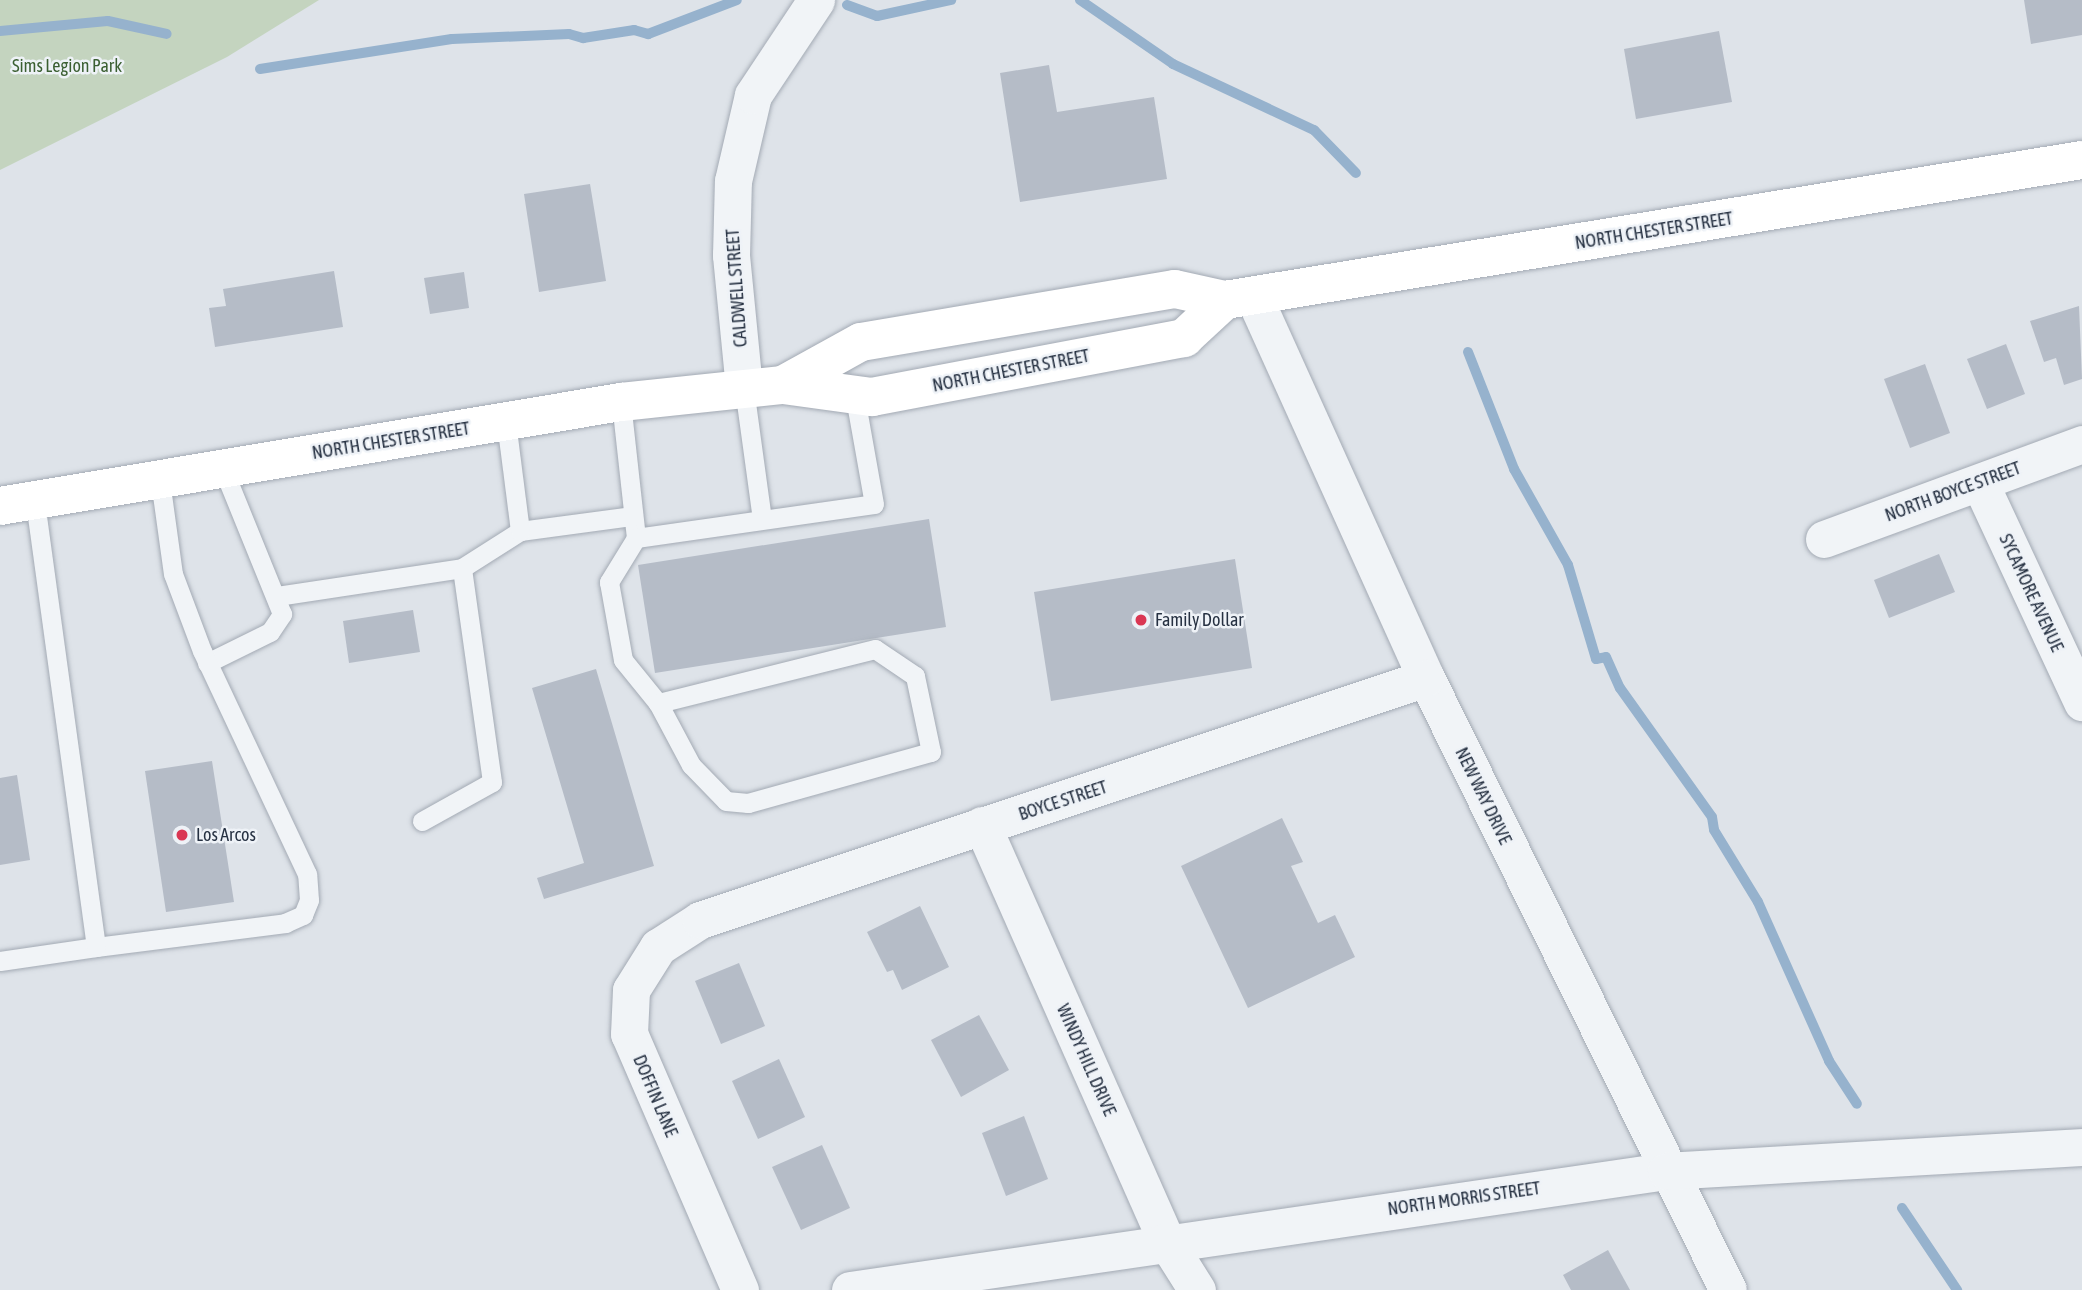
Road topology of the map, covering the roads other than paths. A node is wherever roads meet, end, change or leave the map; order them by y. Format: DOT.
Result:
graph roads {
  1 [pos="816,0"];
  2 [pos="2082,160"];
  3 [pos="1239,298"];
  4 [pos="783,385"];
  5 [pos="744,388"];
  6 [pos="854,392"];
  7 [pos="621,402"];
  8 [pos="506,422"];
  9 [pos="2082,444"];
  10 [pos="223,469"];
  11 [pos="160,480"];
  12 [pos="1980,484"];
  13 [pos="17,503"];
  14 [pos="634,516"];
  15 [pos="762,519"];
  16 [pos="520,531"];
  17 [pos="636,538"];
  18 [pos="1824,539"];
  19 [pos="461,568"];
  20 [pos="277,596"];
  21 [pos="207,663"];
  22 [pos="1426,678"];
  23 [pos="2082,702"];
  24 [pos="658,703"];
  25 [pos="422,821"];
  26 [pos="982,825"];
  27 [pos="700,920"];
  28 [pos="96,947"];
  29 [pos="0,961"];
  30 [pos="2082,1147"];
  31 [pos="1666,1171"];
  32 [pos="1166,1241"];
  33 [pos="740,1290"];
  34 [pos="850,1290"];
  35 [pos="1197,1290"];
  36 [pos="1728,1290"];
  1 -- 5 [label="street, CALDWELL STREET"];
  2 -- 3 [label="main road, NORTH CHESTER STREET"];
  3 -- 4 [label="main road, NORTH CHESTER STREET"];
  3 -- 6 [label="main road, NORTH CHESTER STREET"];
  3 -- 22 [label="street, NEW WAY DRIVE"];
  4 -- 5 [label="main road, NORTH CHESTER STREET"];
  4 -- 6 [label="main road, NORTH CHESTER STREET"];
  5 -- 7 [label="main road, NORTH CHESTER STREET"];
  5 -- 15 [label="lane"];
  6 -- 15 [label="lane"];
  7 -- 8 [label="main road, NORTH CHESTER STREET"];
  7 -- 14 [label="lane"];
  8 -- 10 [label="main road, NORTH CHESTER STREET"];
  8 -- 16 [label="lane"];
  9 -- 12 [label="street, NORTH BOYCE STREET"];
  10 -- 11 [label="main road, NORTH CHESTER STREET"];
  10 -- 20 [label="lane"];
  11 -- 13 [label="main road, NORTH CHESTER STREET"];
  11 -- 21 [label="lane"];
  12 -- 18 [label="street, NORTH BOYCE STREET"];
  12 -- 23 [label="street, SYCAMORE AVENUE"];
  13 -- 28 [label="lane"];
  14 -- 16 [label="lane"];
  14 -- 17 [label="lane"];
  15 -- 17 [label="lane"];
  16 -- 19 [label="lane"];
  17 -- 24 [label="lane"];
  19 -- 20 [label="lane"];
  19 -- 25 [label="lane"];
  20 -- 21 [label="lane"];
  21 -- 28 [label="lane"];
  22 -- 26 [label="street, BOYCE STREET"];
  22 -- 31 [label="street, NEW WAY DRIVE"];
  24 -- 24 [label="lane"];
  26 -- 27 [label="street, BOYCE STREET"];
  26 -- 32 [label="street, WINDY HILL DRIVE"];
  27 -- 33 [label="street, DOFFIN LANE"];
  28 -- 29 [label="lane"];
  30 -- 31 [label="street, NORTH MORRIS STREET"];
  31 -- 32 [label="street, NORTH MORRIS STREET"];
  31 -- 36 [label="street, NEW WAY DRIVE"];
  32 -- 34 [label="street, NORTH MORRIS STREET"];
  32 -- 35 [label="street, WINDY HILL DRIVE"];
}
